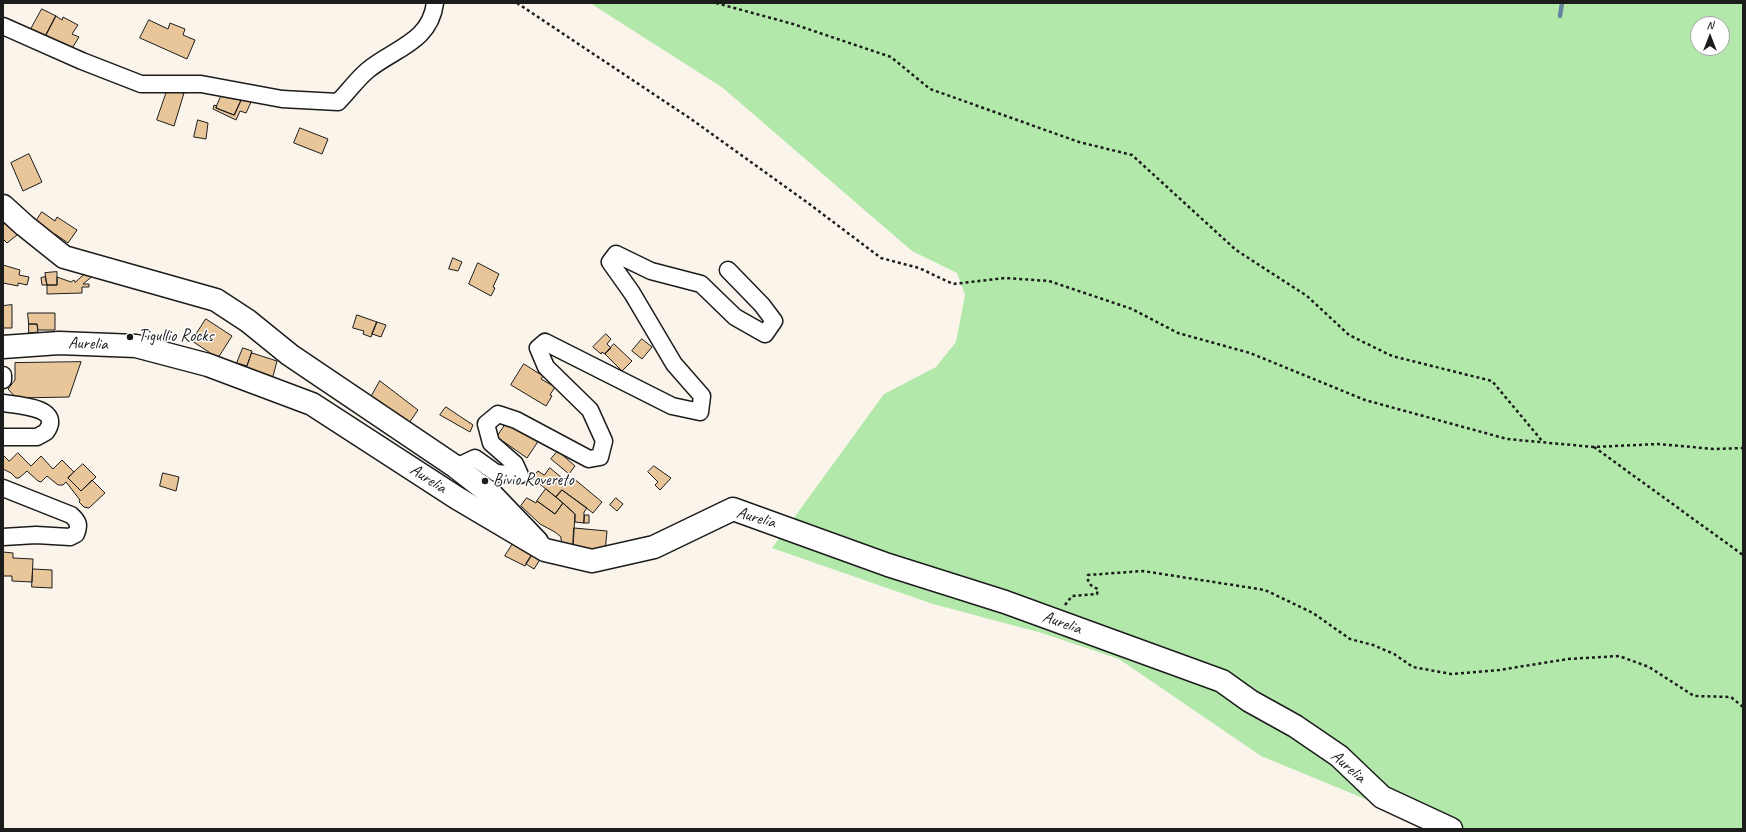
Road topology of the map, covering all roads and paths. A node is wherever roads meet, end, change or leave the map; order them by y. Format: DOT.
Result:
graph roads {
  1 [pos="434,3"];
  2 [pos="517,3"];
  3 [pos="716,3"];
  4 [pos="3,26"];
  5 [pos="3,206"];
  6 [pos="728,270"];
  7 [pos="3,347"];
  8 [pos="3,375"];
  9 [pos="3,380"];
  10 [pos="3,403"];
  11 [pos="3,437"];
  12 [pos="1544,442"];
  13 [pos="1594,447"];
  14 [pos="1743,448"];
  15 [pos="456,468"];
  16 [pos="3,488"];
  17 [pos="3,537"];
  18 [pos="545,550"];
  19 [pos="1743,556"];
  20 [pos="1078,629"];
  21 [pos="1743,707"];
  22 [pos="1451,829"];
  1 -- 4 [label="street"];
  2 -- 12 [label="path"];
  3 -- 12 [label="path"];
  5 -- 15 [label="main road"];
  6 -- 15 [label="street"];
  7 -- 18 [label="main road, Aurelia"];
  8 -- 9 [label="street"];
  10 -- 11 [label="street"];
  12 -- 13 [label="path"];
  13 -- 14 [label="path"];
  13 -- 19 [label="path"];
  15 -- 18 [label="main road"];
  16 -- 17 [label="street"];
  18 -- 20 [label="main road, Aurelia"];
  20 -- 21 [label="path"];
  20 -- 22 [label="main road, Aurelia"];
}
